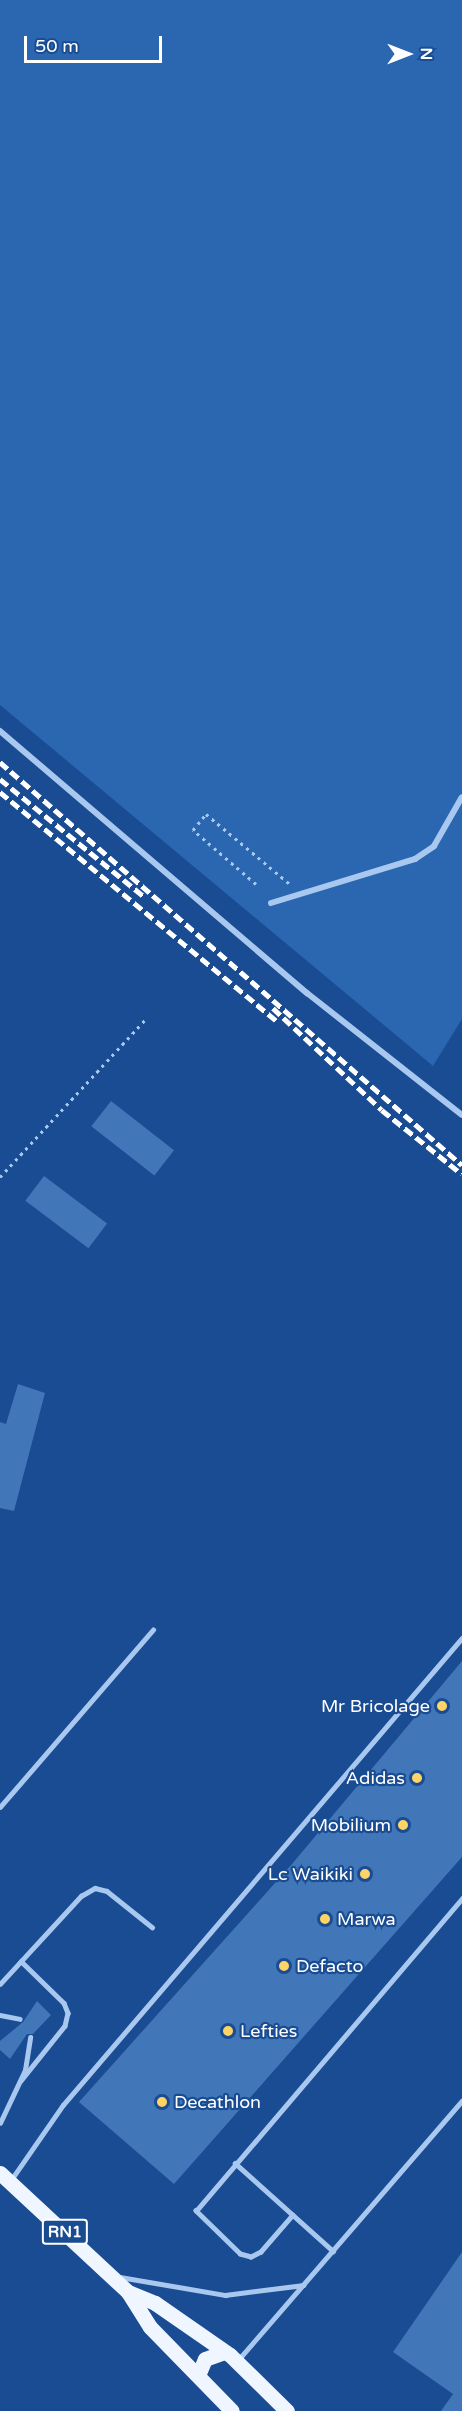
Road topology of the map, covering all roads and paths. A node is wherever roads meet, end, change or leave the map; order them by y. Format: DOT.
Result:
graph roads {
  1 [pos="0,730"];
  2 [pos="462,797"];
  3 [pos="256,884"];
  4 [pos="303,894"];
  5 [pos="271,903"];
  6 [pos="146,1019"];
  7 [pos="462,1115"];
  8 [pos="0,1177"];
  9 [pos="153,1630"];
  10 [pos="462,1638"];
  11 [pos="0,1807"];
  12 [pos="462,1899"];
  13 [pos="152,1927"];
  14 [pos="21,1961"];
  15 [pos="0,1984"];
  16 [pos="0,2016"];
  17 [pos="20,2019"];
  18 [pos="30,2037"];
  19 [pos="21,2081"];
  20 [pos="462,2101"];
  21 [pos="0,2123"];
  22 [pos="235,2163"];
  23 [pos="5,2178"];
  24 [pos="293,2215"];
  25 [pos="333,2251"];
  26 [pos="110,2275"];
  27 [pos="303,2285"];
  28 [pos="128,2292"];
  29 [pos="224,2352"];
  30 [pos="237,2361"];
  31 [pos="199,2373"];
  32 [pos="285,2410"];
  33 [pos="232,2411"];
  1 -- 7 [label="street"];
  2 -- 4 [label="street"];
  3 -- 4 [label="path"];
  4 -- 5 [label="street"];
  6 -- 8 [label="path"];
  9 -- 11 [label="lane"];
  10 -- 23 [label="lane"];
  12 -- 22 [label="lane"];
  13 -- 14 [label="lane"];
  14 -- 15 [label="lane"];
  14 -- 19 [label="lane"];
  16 -- 17 [label="lane"];
  18 -- 19 [label="lane"];
  19 -- 21 [label="lane"];
  20 -- 25 [label="lane"];
  22 -- 24 [label="lane"];
  22 -- 24 [label="lane"];
  23 -- 26 [label="main road, RN1"];
  24 -- 25 [label="lane"];
  25 -- 27 [label="lane"];
  26 -- 27 [label="lane"];
  26 -- 28 [label="main road, RN1"];
  27 -- 30 [label="lane"];
  28 -- 29 [label="main road, RN1"];
  28 -- 31 [label="main road, RN1"];
  29 -- 30 [label="main road, RN1"];
  29 -- 31 [label="main road"];
  30 -- 32 [label="main road, RN1"];
  31 -- 33 [label="main road, RN1"];
}
